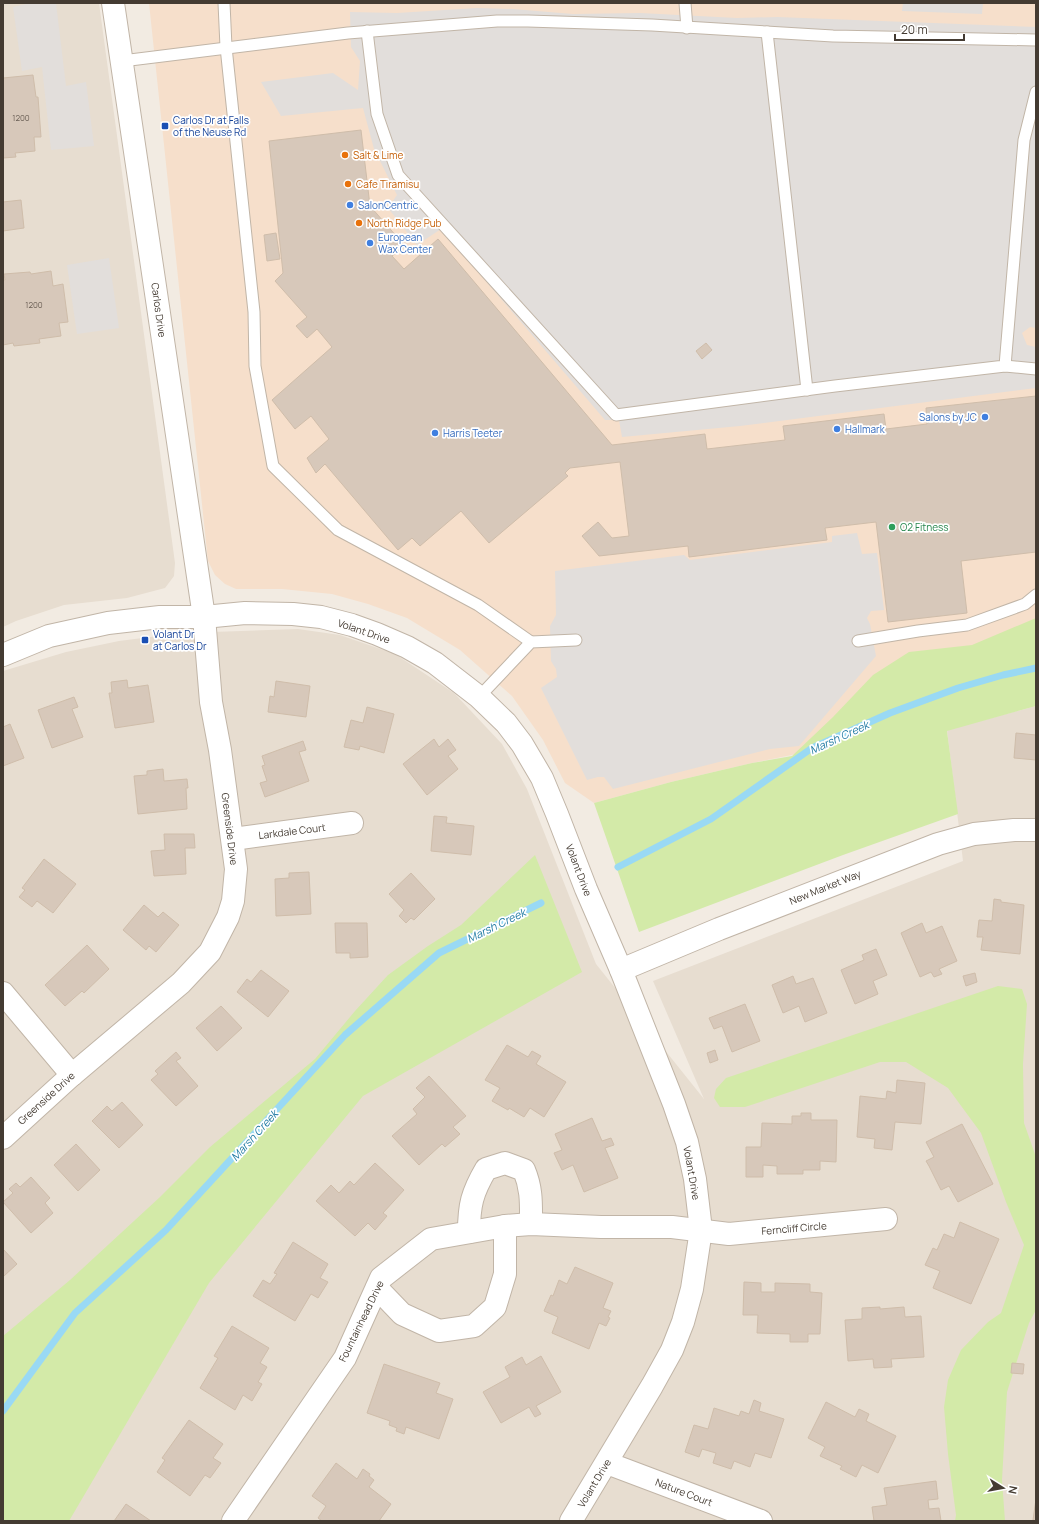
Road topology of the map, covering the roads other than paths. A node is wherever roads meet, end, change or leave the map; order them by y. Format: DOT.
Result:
graph roads {
  1 [pos="113,3"];
  2 [pos="224,3"];
  3 [pos="685,3"];
  4 [pos="688,28"];
  5 [pos="367,31"];
  6 [pos="767,32"];
  7 [pos="1036,40"];
  8 [pos="226,47"];
  9 [pos="122,61"];
  10 [pos="1036,92"];
  11 [pos="1005,366"];
  12 [pos="1036,369"];
  13 [pos="807,390"];
  14 [pos="1036,595"];
  15 [pos="204,617"];
  16 [pos="576,640"];
  17 [pos="858,641"];
  18 [pos="531,642"];
  19 [pos="3,655"];
  20 [pos="479,697"];
  21 [pos="352,824"];
  22 [pos="1036,830"];
  23 [pos="233,839"];
  24 [pos="621,970"];
  25 [pos="3,994"];
  26 [pos="72,1075"];
  27 [pos="3,1138"];
  28 [pos="886,1219"];
  29 [pos="531,1224"];
  30 [pos="506,1226"];
  31 [pos="701,1230"];
  32 [pos="469,1232"];
  33 [pos="377,1288"];
  34 [pos="607,1463"];
  35 [pos="233,1521"];
  36 [pos="571,1521"];
  37 [pos="761,1521"];
  1 -- 9 [label="street, Carlos Drive"];
  2 -- 8 [label="lane"];
  3 -- 4 [label="lane"];
  4 -- 5 [label="lane"];
  4 -- 6 [label="lane"];
  5 -- 8 [label="lane"];
  5 -- 13 [label="lane"];
  6 -- 7 [label="lane"];
  6 -- 13 [label="lane"];
  8 -- 9 [label="lane"];
  8 -- 18 [label="lane"];
  9 -- 15 [label="street, Carlos Drive"];
  10 -- 11 [label="lane"];
  11 -- 12 [label="lane"];
  11 -- 13 [label="lane"];
  14 -- 17 [label="lane"];
  15 -- 19 [label="street, Volant Drive"];
  15 -- 20 [label="street, Volant Drive"];
  15 -- 23 [label="street, Greenside Drive"];
  16 -- 18 [label="lane"];
  18 -- 20 [label="lane"];
  20 -- 24 [label="street, Volant Drive"];
  21 -- 23 [label="street, Larkdale Court"];
  22 -- 24 [label="street, New Market Way"];
  23 -- 26 [label="street, Greenside Drive"];
  24 -- 31 [label="street, Volant Drive"];
  25 -- 26 [label="street"];
  26 -- 27 [label="street, Greenside Drive"];
  28 -- 31 [label="street, Ferncliff Circle"];
  29 -- 30 [label="street, Fountainhead Drive"];
  29 -- 31 [label="street, Fountainhead Drive"];
  29 -- 32 [label="street"];
  30 -- 32 [label="street, Fountainhead Drive"];
  30 -- 33 [label="street"];
  31 -- 34 [label="street, Volant Drive"];
  32 -- 33 [label="street, Fountainhead Drive"];
  33 -- 35 [label="street, Fountainhead Drive"];
  34 -- 36 [label="street, Volant Drive"];
  34 -- 37 [label="street, Nature Court"];
}
